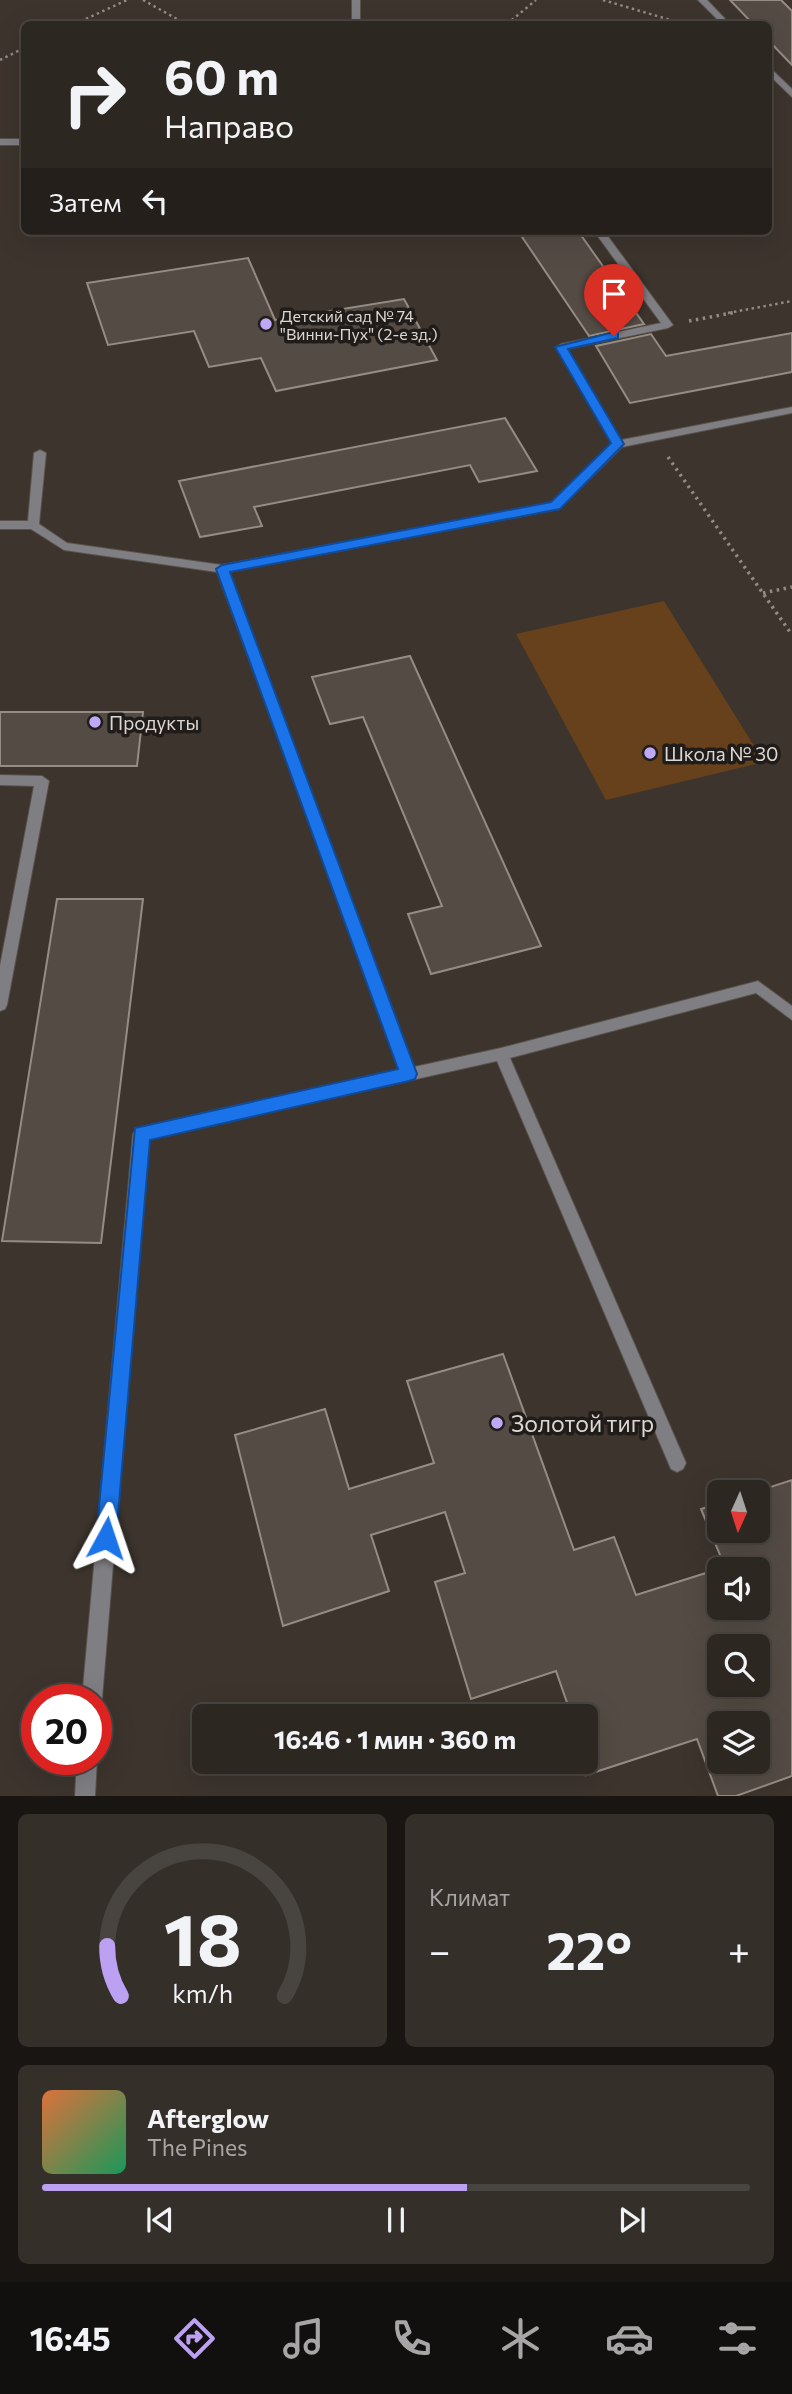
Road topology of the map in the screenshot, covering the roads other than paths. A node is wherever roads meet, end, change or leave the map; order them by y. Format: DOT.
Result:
graph roads {
  1 [pos="356,0"];
  2 [pos="702,0"];
  3 [pos="356,21"];
  4 [pos="723,21"];
  5 [pos="792,77"];
  6 [pos="773,80"];
  7 [pos="792,94"];
  8 [pos="0,142"];
  9 [pos="21,142"];
  10 [pos="602,235"];
  11 [pos="792,410"];
  12 [pos="618,444"];
  13 [pos="40,453"];
  14 [pos="0,525"];
  15 [pos="33,525"];
  16 [pos="222,569"];
  17 [pos="0,780"];
  18 [pos="0,1005"];
  19 [pos="792,1014"];
  20 [pos="501,1054"];
  21 [pos="409,1074"];
  22 [pos="677,1463"];
  23 [pos="93,1684"];
  24 [pos="86,1775"];
  25 [pos="85,1796"];
  1 -- 3 [label="lane"];
  2 -- 4 [label="lane"];
  5 -- 6 [label="lane"];
  6 -- 7 [label="lane"];
  8 -- 9 [label="lane"];
  10 -- 12 [label="lane"];
  11 -- 12 [label="lane"];
  12 -- 16 [label="lane"];
  13 -- 15 [label="lane"];
  14 -- 15 [label="lane"];
  15 -- 16 [label="lane"];
  16 -- 21 [label="lane"];
  17 -- 18 [label="lane"];
  19 -- 20 [label="lane"];
  20 -- 21 [label="lane"];
  20 -- 22 [label="lane"];
  21 -- 23 [label="lane"];
  24 -- 25 [label="lane"];
}
